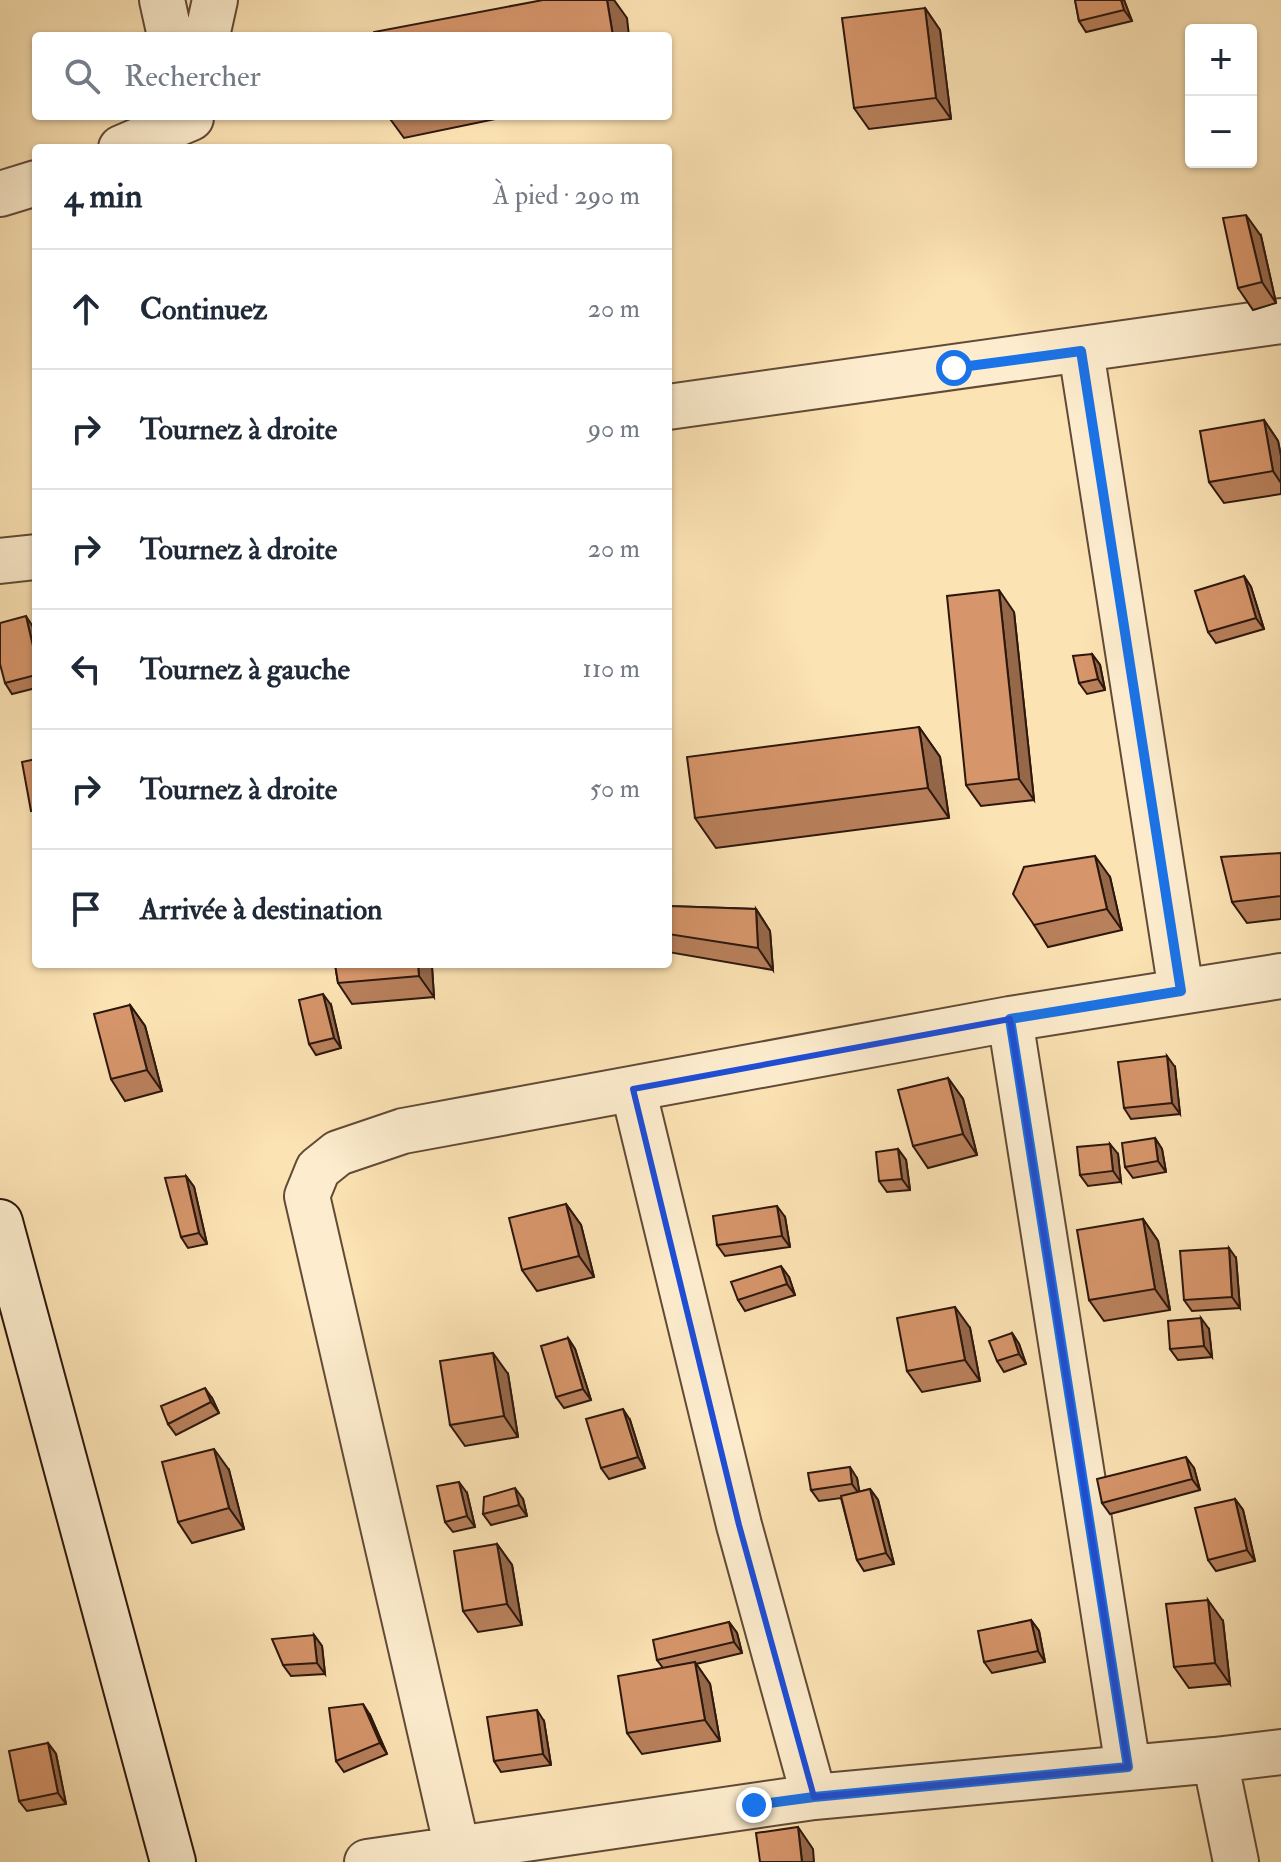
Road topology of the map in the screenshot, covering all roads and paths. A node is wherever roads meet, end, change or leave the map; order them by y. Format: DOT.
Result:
graph roads {
  1 [pos="162,0"];
  2 [pos="215,0"];
  3 [pos="169,32"];
  4 [pos="208,32"];
  5 [pos="184,120"];
  6 [pos="130,144"];
  7 [pos="32,184"];
  8 [pos="0,194"];
  9 [pos="1281,321"];
  10 [pos="1081,351"];
  11 [pos="672,406"];
  12 [pos="32,557"];
  13 [pos="0,561"];
  14 [pos="1281,976"];
  15 [pos="1181,991"];
  16 [pos="1010,1019"];
  17 [pos="633,1089"];
  18 [pos="0,1222"];
  19 [pos="1281,1752"];
  20 [pos="1215,1760"];
  21 [pos="1128,1767"];
  22 [pos="814,1797"];
  23 [pos="457,1848"];
  24 [pos="173,1862"];
  25 [pos="367,1862"];
  26 [pos="1236,1862"];
  1 -- 3 [label="street"];
  2 -- 4 [label="street"];
  5 -- 6 [label="street"];
  7 -- 8 [label="street"];
  9 -- 10 [label="street"];
  10 -- 11 [label="street"];
  10 -- 15 [label="street"];
  12 -- 13 [label="street"];
  14 -- 15 [label="street"];
  15 -- 16 [label="street"];
  16 -- 17 [label="street"];
  16 -- 21 [label="street"];
  17 -- 22 [label="street"];
  17 -- 23 [label="street"];
  18 -- 24 [label="street"];
  19 -- 20 [label="street"];
  20 -- 21 [label="street"];
  20 -- 26 [label="street"];
  21 -- 22 [label="street"];
  22 -- 23 [label="street"];
  23 -- 25 [label="street"];
}
